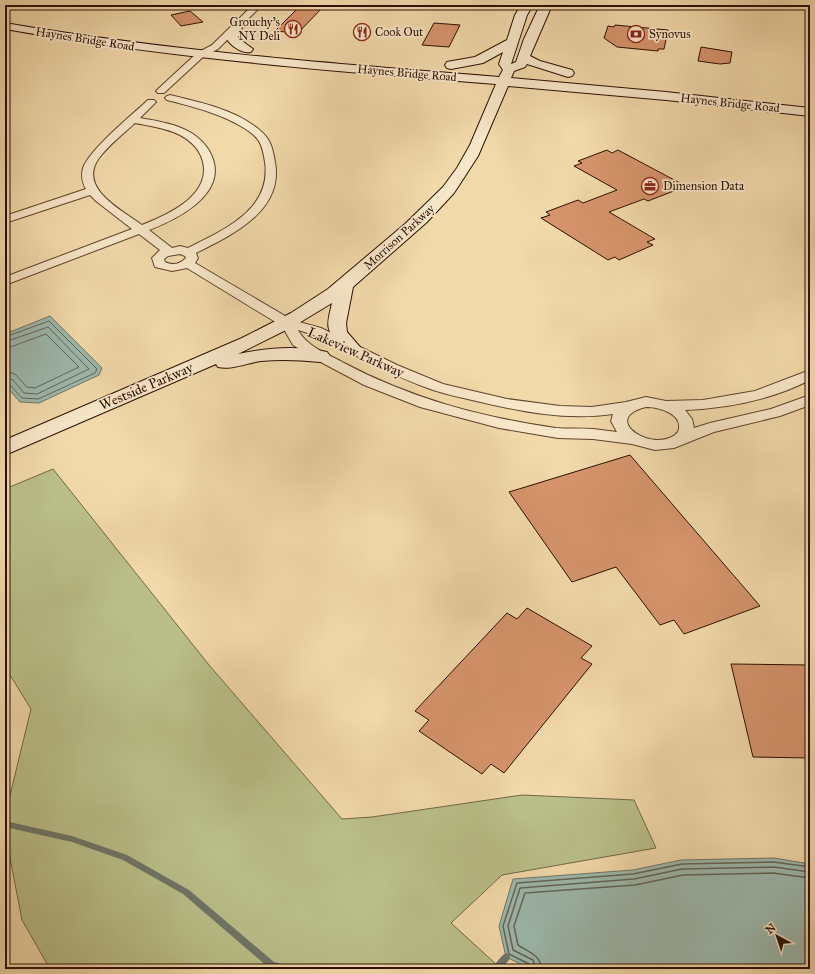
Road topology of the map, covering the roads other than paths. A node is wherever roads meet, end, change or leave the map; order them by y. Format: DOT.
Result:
graph roads {
  1 [pos="258,5"];
  2 [pos="527,5"];
  3 [pos="546,5"];
  4 [pos="5,16"];
  5 [pos="238,25"];
  6 [pos="5,26"];
  7 [pos="512,42"];
  8 [pos="206,47"];
  9 [pos="247,49"];
  10 [pos="341,56"];
  11 [pos="523,57"];
  12 [pos="437,64"];
  13 [pos="451,65"];
  14 [pos="568,73"];
  15 [pos="507,75"];
  16 [pos="583,75"];
  17 [pos="737,91"];
  18 [pos="166,94"];
  19 [pos="810,100"];
  20 [pos="754,105"];
  21 [pos="810,112"];
  22 [pos="810,118"];
  23 [pos="134,120"];
  24 [pos="92,191"];
  25 [pos="5,220"];
  26 [pos="142,230"];
  27 [pos="169,251"];
  28 [pos="188,258"];
  29 [pos="5,281"];
  30 [pos="345,284"];
  31 [pos="287,323"];
  32 [pos="351,347"];
  33 [pos="320,356"];
  34 [pos="810,374"];
  35 [pos="154,383"];
  36 [pos="810,400"];
  37 [pos="667,405"];
  38 [pos="627,407"];
  39 [pos="683,438"];
  40 [pos="632,439"];
  41 [pos="5,448"];
  1 -- 5 [label="street"];
  2 -- 7 [label="main road"];
  3 -- 11 [label="main road"];
  4 -- 8 [label="main road, Haynes Bridge Road"];
  5 -- 8 [label="street"];
  5 -- 9 [label="main road"];
  6 -- 8 [label="main road, Haynes Bridge Road"];
  7 -- 13 [label="main road"];
  7 -- 15 [label="main road"];
  8 -- 9 [label="main road, Haynes Bridge Road"];
  8 -- 15 [label="main road, Haynes Bridge Road"];
  8 -- 18 [label="street"];
  9 -- 10 [label="main road, Haynes Bridge Road"];
  11 -- 14 [label="main road"];
  11 -- 15 [label="main road"];
  12 -- 13 [label="main road, Haynes Bridge Road"];
  13 -- 15 [label="main road, Haynes Bridge Road"];
  14 -- 15 [label="main road, Haynes Bridge Road"];
  14 -- 16 [label="main road, Haynes Bridge Road"];
  15 -- 20 [label="main road, Haynes Bridge Road"];
  15 -- 30 [label="main road, Morrison Parkway"];
  17 -- 19 [label="main road, Haynes Bridge Road"];
  18 -- 23 [label="street"];
  18 -- 28 [label="street"];
  20 -- 21 [label="main road, Haynes Bridge Road"];
  20 -- 22 [label="main road"];
  23 -- 24 [label="street"];
  23 -- 26 [label="street"];
  24 -- 25 [label="street"];
  24 -- 26 [label="street"];
  26 -- 27 [label="street"];
  26 -- 29 [label="street"];
  27 -- 28 [label="street"];
  27 -- 28 [label="street"];
  28 -- 31 [label="street"];
  30 -- 31 [label="main road, Morrison Parkway"];
  30 -- 32 [label="main road"];
  31 -- 32 [label="street, Lakeview Parkway"];
  31 -- 33 [label="street, Lakeview Parkway"];
  31 -- 35 [label="main road, Westside Parkway"];
  32 -- 38 [label="street, Lakeview Parkway"];
  33 -- 35 [label="main road"];
  33 -- 40 [label="street, Lakeview Parkway"];
  34 -- 37 [label="street"];
  35 -- 41 [label="main road, Westside Parkway"];
  36 -- 39 [label="street"];
  37 -- 38 [label="street"];
  37 -- 39 [label="street"];
  38 -- 40 [label="street"];
  39 -- 40 [label="street"];
}
